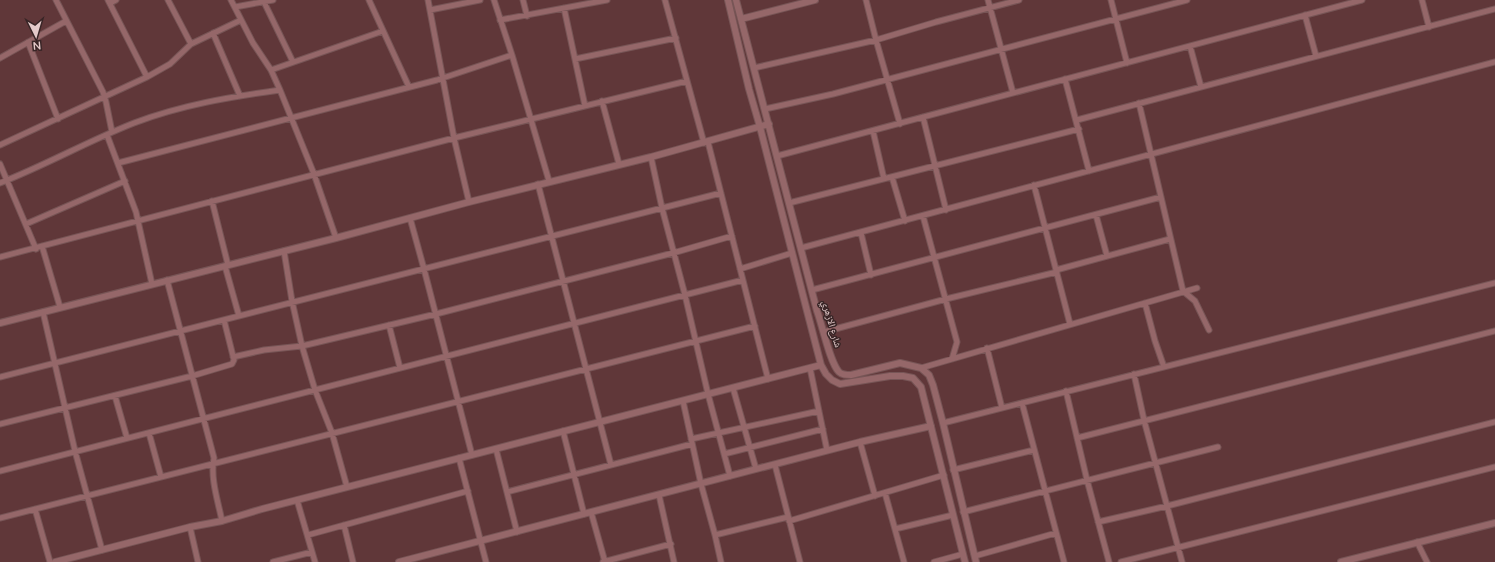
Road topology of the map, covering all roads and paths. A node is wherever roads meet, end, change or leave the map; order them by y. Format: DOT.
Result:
graph roads {
  1 [pos="56,0"];
  2 [pos="116,0"];
  3 [pos="168,0"];
  4 [pos="231,0"];
  5 [pos="273,0"];
  6 [pos="369,0"];
  7 [pos="428,0"];
  8 [pos="480,0"];
  9 [pos="494,0"];
  10 [pos="523,0"];
  11 [pos="607,0"];
  12 [pos="665,0"];
  13 [pos="728,0"];
  14 [pos="736,0"];
  15 [pos="816,0"];
  16 [pos="866,0"];
  17 [pos="988,0"];
  18 [pos="1019,0"];
  19 [pos="1111,0"];
  20 [pos="1187,0"];
  21 [pos="1362,0"];
  22 [pos="1422,0"];
  23 [pos="109,2"];
  24 [pos="264,2"];
  25 [pos="235,7"];
  26 [pos="564,8"];
  27 [pos="990,8"];
  28 [pos="1495,9"];
  29 [pos="430,10"];
  30 [pos="1306,15"];
  31 [pos="527,16"];
  32 [pos="741,19"];
  33 [pos="1115,19"];
  34 [pos="240,20"];
  35 [pos="500,20"];
  36 [pos="66,21"];
  37 [pos="1429,27"];
  38 [pos="383,31"];
  39 [pos="213,33"];
  40 [pos="676,38"];
  41 [pos="876,40"];
  42 [pos="28,42"];
  43 [pos="191,44"];
  44 [pos="1190,46"];
  45 [pos="1002,49"];
  46 [pos="512,55"];
  47 [pos="1316,56"];
  48 [pos="0,58"];
  49 [pos="575,59"];
  50 [pos="293,62"];
  51 [pos="1495,62"];
  52 [pos="1126,63"];
  53 [pos="754,68"];
  54 [pos="271,70"];
  55 [pos="147,77"];
  56 [pos="442,78"];
  57 [pos="1065,79"];
  58 [pos="887,80"];
  59 [pos="687,81"];
  60 [pos="409,87"];
  61 [pos="1201,87"];
  62 [pos="280,90"];
  63 [pos="1013,93"];
  64 [pos="240,96"];
  65 [pos="105,97"];
  66 [pos="602,101"];
  67 [pos="1139,103"];
  68 [pos="585,106"];
  69 [pos="765,109"];
  70 [pos="923,117"];
  71 [pos="292,118"];
  72 [pos="58,119"];
  73 [pos="531,119"];
  74 [pos="1077,120"];
  75 [pos="769,124"];
  76 [pos="900,124"];
  77 [pos="760,127"];
  78 [pos="1079,129"];
  79 [pos="873,131"];
  80 [pos="110,133"];
  81 [pos="454,138"];
  82 [pos="706,142"];
  83 [pos="0,145"];
  84 [pos="1151,155"];
  85 [pos="777,156"];
  86 [pos="651,157"];
  87 [pos="118,163"];
  88 [pos="0,164"];
  89 [pos="619,164"];
  90 [pos="935,166"];
  91 [pos="1089,171"];
  92 [pos="314,174"];
  93 [pos="892,177"];
  94 [pos="884,179"];
  95 [pos="7,180"];
  96 [pos="125,180"];
  97 [pos="549,181"];
  98 [pos="0,183"];
  99 [pos="538,184"];
  100 [pos="1034,185"];
  101 [pos="721,193"];
  102 [pos="1161,197"];
  103 [pos="212,201"];
  104 [pos="469,202"];
  105 [pos="789,203"];
  106 [pos="662,208"];
  107 [pos="946,210"];
  108 [pos="1096,215"];
  109 [pos="923,216"];
  110 [pos="410,218"];
  111 [pos="138,221"];
  112 [pos="905,221"];
  113 [pos="26,224"];
  114 [pos="1045,228"];
  115 [pos="861,232"];
  116 [pos="552,236"];
  117 [pos="732,236"];
  118 [pos="336,238"];
  119 [pos="1170,239"];
  120 [pos="42,246"];
  121 [pos="801,248"];
  122 [pos="36,249"];
  123 [pos="284,251"];
  124 [pos="673,253"];
  125 [pos="792,253"];
  126 [pos="1107,256"];
  127 [pos="0,258"];
  128 [pos="935,258"];
  129 [pos="227,265"];
  130 [pos="424,269"];
  131 [pos="740,269"];
  132 [pos="1056,271"];
  133 [pos="871,275"];
  134 [pos="167,280"];
  135 [pos="743,280"];
  136 [pos="563,281"];
  137 [pos="1495,283"];
  138 [pos="152,284"];
  139 [pos="1197,288"];
  140 [pos="812,290"];
  141 [pos="1183,291"];
  142 [pos="685,295"];
  143 [pos="946,299"];
  144 [pos="292,301"];
  145 [pos="1145,303"];
  146 [pos="60,307"];
  147 [pos="43,312"];
  148 [pos="436,314"];
  149 [pos="240,316"];
  150 [pos="224,320"];
  151 [pos="0,323"];
  152 [pos="575,323"];
  153 [pos="1070,324"];
  154 [pos="389,325"];
  155 [pos="755,326"];
  156 [pos="1209,330"];
  157 [pos="1495,331"];
  158 [pos="181,332"];
  159 [pos="824,332"];
  160 [pos="696,341"];
  161 [pos="302,346"];
  162 [pos="987,348"];
  163 [pos="447,356"];
  164 [pos="233,357"];
  165 [pos="952,359"];
  166 [pos="54,363"];
  167 [pos="822,365"];
  168 [pos="1164,367"];
  169 [pos="400,368"];
  170 [pos="586,368"];
  171 [pos="810,368"];
  172 [pos="922,368"];
  173 [pos="1134,374"];
  174 [pos="192,376"];
  175 [pos="0,377"];
  176 [pos="768,379"];
  177 [pos="733,388"];
  178 [pos="315,390"];
  179 [pos="1066,391"];
  180 [pos="708,394"];
  181 [pos="115,396"];
  182 [pos="458,401"];
  183 [pos="683,401"];
  184 [pos="1022,403"];
  185 [pos="1002,408"];
  186 [pos="65,409"];
  187 [pos="819,411"];
  188 [pos="203,419"];
  189 [pos="1144,420"];
  190 [pos="600,422"];
  191 [pos="1495,422"];
  192 [pos="943,423"];
  193 [pos="0,424"];
  194 [pos="932,426"];
  195 [pos="744,428"];
  196 [pos="823,429"];
  197 [pos="563,432"];
  198 [pos="149,433"];
  199 [pos="332,433"];
  200 [pos="718,433"];
  201 [pos="126,438"];
  202 [pos="1077,438"];
  203 [pos="692,442"];
  204 [pos="860,442"];
  205 [pos="750,447"];
  206 [pos="1218,447"];
  207 [pos="496,449"];
  208 [pos="827,450"];
  209 [pos="1034,450"];
  210 [pos="75,451"];
  211 [pos="724,454"];
  212 [pos="472,455"];
  213 [pos="459,458"];
  214 [pos="1155,463"];
  215 [pos="213,464"];
  216 [pos="611,465"];
  217 [pos="775,465"];
  218 [pos="1495,467"];
  219 [pos="756,469"];
  220 [pos="954,470"];
  221 [pos="0,471"];
  222 [pos="574,474"];
  223 [pos="944,475"];
  224 [pos="730,476"];
  225 [pos="161,477"];
  226 [pos="1087,480"];
  227 [pos="701,484"];
  228 [pos="347,487"];
  229 [pos="468,491"];
  230 [pos="1046,491"];
  231 [pos="507,492"];
  232 [pos="885,493"];
  233 [pos="659,495"];
  234 [pos="87,496"];
  235 [pos="875,496"];
  236 [pos="298,500"];
  237 [pos="1167,506"];
  238 [pos="35,509"];
  239 [pos="963,512"];
  240 [pos="588,513"];
  241 [pos="953,515"];
  242 [pos="0,518"];
  243 [pos="789,519"];
  244 [pos="222,521"];
  245 [pos="1098,522"];
  246 [pos="1495,524"];
  247 [pos="344,525"];
  248 [pos="190,527"];
  249 [pos="894,529"];
  250 [pos="517,532"];
  251 [pos="1056,533"];
  252 [pos="308,535"];
  253 [pos="715,535"];
  254 [pos="481,541"];
  255 [pos="1417,542"];
  256 [pos="671,544"];
  257 [pos="1178,548"];
  258 [pos="102,550"];
  259 [pos="312,552"];
  260 [pos="963,554"];
  261 [pos="976,559"];
  262 [pos="50,562"];
  263 [pos="55,562"];
  264 [pos="198,562"];
  265 [pos="273,562"];
  266 [pos="315,562"];
  267 [pos="354,562"];
  268 [pos="399,562"];
  269 [pos="486,562"];
  270 [pos="604,562"];
  271 [pos="674,562"];
  272 [pos="720,562"];
  273 [pos="800,562"];
  274 [pos="904,562"];
  275 [pos="934,562"];
  276 [pos="965,562"];
  277 [pos="1064,562"];
  278 [pos="1109,562"];
  279 [pos="1121,562"];
  280 [pos="1182,562"];
  281 [pos="1341,562"];
  282 [pos="1427,562"];
  1 -- 36 [label="street"];
  2 -- 23 [label="street"];
  3 -- 43 [label="street"];
  4 -- 25 [label="street"];
  5 -- 24 [label="street"];
  6 -- 38 [label="street"];
  7 -- 29 [label="street"];
  8 -- 29 [label="street"];
  9 -- 35 [label="street"];
  10 -- 31 [label="street"];
  11 -- 26 [label="street"];
  12 -- 40 [label="street"];
  13 -- 77 [label="street, شارع الازهري"];
  14 -- 32 [label="street, شارع الازهري"];
  15 -- 32 [label="street"];
  16 -- 41 [label="street"];
  17 -- 27 [label="street"];
  18 -- 27 [label="street"];
  19 -- 33 [label="street"];
  20 -- 33 [label="street"];
  21 -- 30 [label="street"];
  22 -- 37 [label="street"];
  23 -- 55 [label="street"];
  24 -- 25 [label="street"];
  24 -- 50 [label="street"];
  25 -- 34 [label="street"];
  26 -- 31 [label="street"];
  26 -- 49 [label="street"];
  27 -- 41 [label="street"];
  27 -- 45 [label="street"];
  28 -- 37 [label="street"];
  29 -- 56 [label="street"];
  30 -- 44 [label="street"];
  30 -- 47 [label="street"];
  31 -- 35 [label="street"];
  32 -- 53 [label="street, شارع الازهري"];
  33 -- 45 [label="street"];
  33 -- 52 [label="street"];
  34 -- 39 [label="street"];
  34 -- 54 [label="street"];
  35 -- 46 [label="street"];
  36 -- 42 [label="street"];
  36 -- 65 [label="street"];
  37 -- 47 [label="street"];
  38 -- 50 [label="street"];
  38 -- 60 [label="street"];
  39 -- 43 [label="street"];
  39 -- 64 [label="street"];
  40 -- 49 [label="street"];
  40 -- 59 [label="street"];
  41 -- 53 [label="street"];
  41 -- 58 [label="street"];
  42 -- 48 [label="street"];
  42 -- 72 [label="street"];
  43 -- 55 [label="street"];
  44 -- 52 [label="street"];
  44 -- 61 [label="street"];
  45 -- 58 [label="street"];
  45 -- 63 [label="street"];
  46 -- 56 [label="street"];
  46 -- 73 [label="street"];
  47 -- 61 [label="street"];
  49 -- 68 [label="street"];
  50 -- 54 [label="street"];
  51 -- 84 [label="street"];
  52 -- 57 [label="street"];
  53 -- 69 [label="street, شارع الازهري"];
  54 -- 62 [label="street"];
  55 -- 65 [label="street"];
  56 -- 60 [label="street"];
  56 -- 81 [label="street"];
  57 -- 63 [label="street"];
  57 -- 74 [label="street"];
  58 -- 69 [label="street"];
  58 -- 76 [label="street"];
  59 -- 66 [label="street"];
  59 -- 82 [label="street"];
  60 -- 71 [label="street"];
  61 -- 67 [label="street"];
  62 -- 64 [label="street"];
  62 -- 71 [label="street"];
  63 -- 70 [label="street"];
  64 -- 80 [label="street"];
  65 -- 72 [label="street"];
  65 -- 80 [label="street"];
  66 -- 68 [label="street"];
  66 -- 89 [label="street"];
  67 -- 74 [label="street"];
  67 -- 84 [label="street"];
  68 -- 73 [label="street"];
  69 -- 75 [label="street, شارع الازهري"];
  70 -- 76 [label="street"];
  70 -- 90 [label="street"];
  71 -- 87 [label="street"];
  71 -- 92 [label="street"];
  72 -- 83 [label="street"];
  73 -- 81 [label="street"];
  73 -- 97 [label="street"];
  74 -- 78 [label="street"];
  75 -- 77 [label="street"];
  75 -- 85 [label="street, شارع الازهري"];
  76 -- 79 [label="street"];
  77 -- 82 [label="street"];
  77 -- 125 [label="street, شارع الازهري"];
  78 -- 90 [label="street"];
  78 -- 91 [label="street"];
  79 -- 85 [label="street"];
  79 -- 94 [label="street"];
  80 -- 87 [label="street"];
  80 -- 95 [label="street"];
  81 -- 92 [label="street"];
  81 -- 104 [label="street"];
  82 -- 86 [label="street"];
  82 -- 101 [label="street"];
  84 -- 91 [label="street"];
  84 -- 102 [label="street"];
  85 -- 105 [label="street, شارع الازهري"];
  86 -- 89 [label="street"];
  86 -- 106 [label="street"];
  87 -- 96 [label="street"];
  88 -- 95 [label="street"];
  89 -- 97 [label="street"];
  90 -- 93 [label="street"];
  90 -- 107 [label="street"];
  91 -- 100 [label="street"];
  92 -- 103 [label="street"];
  92 -- 118 [label="street"];
  93 -- 94 [label="street"];
  93 -- 112 [label="street"];
  94 -- 105 [label="street"];
  95 -- 98 [label="street"];
  95 -- 113 [label="street"];
  96 -- 111 [label="street"];
  96 -- 113 [label="street"];
  97 -- 99 [label="street"];
  99 -- 104 [label="street"];
  99 -- 116 [label="street"];
  100 -- 107 [label="street"];
  100 -- 114 [label="street"];
  101 -- 106 [label="street"];
  101 -- 117 [label="street"];
  102 -- 108 [label="street"];
  102 -- 119 [label="street"];
  103 -- 111 [label="street"];
  103 -- 129 [label="street"];
  104 -- 110 [label="street"];
  105 -- 121 [label="street, شارع الازهري"];
  106 -- 116 [label="street"];
  106 -- 124 [label="street"];
  107 -- 109 [label="street"];
  108 -- 114 [label="street"];
  108 -- 126 [label="street"];
  109 -- 112 [label="street"];
  109 -- 128 [label="street"];
  110 -- 118 [label="street"];
  110 -- 130 [label="street"];
  111 -- 120 [label="street"];
  111 -- 138 [label="street"];
  112 -- 115 [label="street"];
  113 -- 122 [label="street"];
  114 -- 128 [label="street"];
  114 -- 132 [label="street"];
  115 -- 121 [label="street"];
  115 -- 133 [label="street"];
  116 -- 130 [label="street"];
  116 -- 136 [label="street"];
  117 -- 124 [label="street"];
  117 -- 131 [label="street"];
  118 -- 123 [label="street"];
  119 -- 126 [label="street"];
  119 -- 141 [label="street"];
  120 -- 122 [label="street"];
  120 -- 146 [label="street"];
  121 -- 140 [label="street, شارع الازهري"];
  122 -- 127 [label="street"];
  123 -- 129 [label="street"];
  123 -- 144 [label="street"];
  124 -- 136 [label="street"];
  124 -- 142 [label="street"];
  125 -- 131 [label="street"];
  125 -- 167 [label="street, شارع الازهري"];
  126 -- 132 [label="street"];
  128 -- 133 [label="street"];
  128 -- 143 [label="street"];
  129 -- 134 [label="street"];
  129 -- 149 [label="street"];
  130 -- 144 [label="street"];
  130 -- 148 [label="street"];
  131 -- 135 [label="street"];
  132 -- 143 [label="street"];
  132 -- 153 [label="street"];
  133 -- 140 [label="street"];
  134 -- 138 [label="street"];
  134 -- 158 [label="street"];
  135 -- 142 [label="street"];
  135 -- 155 [label="street"];
  136 -- 148 [label="street"];
  136 -- 152 [label="street"];
  137 -- 168 [label="street"];
  138 -- 146 [label="street"];
  139 -- 141 [label="street"];
  140 -- 159 [label="street, شارع الازهري"];
  141 -- 145 [label="street"];
  141 -- 156 [label="street"];
  142 -- 152 [label="street"];
  142 -- 160 [label="street"];
  143 -- 159 [label="street"];
  143 -- 165 [label="street"];
  144 -- 149 [label="street"];
  144 -- 161 [label="street"];
  145 -- 153 [label="street"];
  145 -- 168 [label="street"];
  146 -- 147 [label="street"];
  147 -- 151 [label="street"];
  147 -- 166 [label="street"];
  148 -- 154 [label="street"];
  148 -- 163 [label="street"];
  149 -- 150 [label="street"];
  150 -- 158 [label="street"];
  150 -- 164 [label="street"];
  152 -- 163 [label="street"];
  152 -- 170 [label="street"];
  153 -- 162 [label="street"];
  154 -- 161 [label="street"];
  154 -- 169 [label="street"];
  155 -- 160 [label="street"];
  155 -- 176 [label="street"];
  157 -- 189 [label="street"];
  158 -- 166 [label="street"];
  158 -- 174 [label="street"];
  159 -- 172 [label="street, شارع الازهري"];
  160 -- 170 [label="street"];
  160 -- 180 [label="street"];
  161 -- 164 [label="street"];
  161 -- 178 [label="street"];
  162 -- 165 [label="street"];
  162 -- 185 [label="street"];
  163 -- 169 [label="street"];
  163 -- 182 [label="street"];
  164 -- 174 [label="street"];
  165 -- 172 [label="street"];
  166 -- 175 [label="street"];
  166 -- 186 [label="street"];
  167 -- 171 [label="street"];
  167 -- 194 [label="street, شارع الازهري"];
  168 -- 173 [label="street"];
  169 -- 178 [label="street"];
  170 -- 182 [label="street"];
  170 -- 190 [label="street"];
  171 -- 176 [label="street"];
  171 -- 187 [label="street"];
  172 -- 192 [label="street"];
  173 -- 179 [label="street"];
  173 -- 189 [label="street"];
  174 -- 181 [label="street"];
  174 -- 188 [label="street"];
  176 -- 177 [label="street"];
  177 -- 180 [label="street"];
  177 -- 195 [label="street"];
  178 -- 188 [label="street"];
  178 -- 199 [label="street"];
  179 -- 184 [label="street"];
  179 -- 202 [label="street"];
  180 -- 183 [label="street"];
  180 -- 200 [label="street"];
  181 -- 186 [label="street"];
  181 -- 201 [label="street"];
  182 -- 199 [label="street"];
  182 -- 212 [label="street"];
  183 -- 190 [label="street"];
  183 -- 203 [label="street"];
  184 -- 185 [label="street"];
  184 -- 209 [label="street"];
  185 -- 192 [label="street"];
  186 -- 193 [label="street"];
  186 -- 210 [label="street"];
  187 -- 195 [label="street"];
  187 -- 196 [label="street"];
  188 -- 198 [label="street"];
  188 -- 215 [label="street"];
  189 -- 202 [label="street"];
  189 -- 214 [label="street"];
  190 -- 197 [label="street"];
  190 -- 216 [label="street"];
  191 -- 237 [label="street"];
  192 -- 220 [label="street"];
  194 -- 204 [label="street"];
  194 -- 223 [label="street, شارع الازهري"];
  195 -- 200 [label="street"];
  195 -- 205 [label="street"];
  196 -- 205 [label="street"];
  196 -- 208 [label="street"];
  197 -- 207 [label="street"];
  197 -- 222 [label="street"];
  198 -- 201 [label="street"];
  198 -- 225 [label="street"];
  199 -- 215 [label="street"];
  199 -- 228 [label="street"];
  200 -- 203 [label="street"];
  200 -- 211 [label="street"];
  201 -- 210 [label="street"];
  202 -- 226 [label="street"];
  203 -- 216 [label="street"];
  203 -- 227 [label="street"];
  204 -- 208 [label="street"];
  204 -- 235 [label="street"];
  205 -- 211 [label="street"];
  205 -- 219 [label="street"];
  206 -- 214 [label="street"];
  207 -- 212 [label="street"];
  207 -- 231 [label="street"];
  208 -- 217 [label="street"];
  209 -- 220 [label="street"];
  209 -- 230 [label="street"];
  210 -- 221 [label="street"];
  210 -- 234 [label="street"];
  211 -- 224 [label="street"];
  212 -- 213 [label="street"];
  213 -- 228 [label="street"];
  213 -- 229 [label="street"];
  214 -- 226 [label="street"];
  214 -- 237 [label="street"];
  215 -- 225 [label="street"];
  215 -- 244 [label="street"];
  216 -- 222 [label="street"];
  217 -- 219 [label="street"];
  217 -- 243 [label="street"];
  218 -- 257 [label="street"];
  219 -- 224 [label="street"];
  220 -- 239 [label="street"];
  222 -- 231 [label="street"];
  222 -- 240 [label="street"];
  223 -- 232 [label="street"];
  223 -- 241 [label="street, شارع الازهري"];
  224 -- 227 [label="street"];
  225 -- 234 [label="street"];
  226 -- 230 [label="street"];
  226 -- 245 [label="street"];
  227 -- 233 [label="street"];
  227 -- 253 [label="street"];
  228 -- 236 [label="street"];
  229 -- 247 [label="street"];
  229 -- 254 [label="street"];
  230 -- 239 [label="street"];
  230 -- 251 [label="street"];
  231 -- 250 [label="street"];
  232 -- 235 [label="street"];
  232 -- 249 [label="street"];
  233 -- 240 [label="street"];
  233 -- 256 [label="street"];
  234 -- 238 [label="street"];
  234 -- 258 [label="street"];
  235 -- 243 [label="street"];
  236 -- 244 [label="street"];
  236 -- 252 [label="street"];
  237 -- 245 [label="street"];
  237 -- 257 [label="street"];
  238 -- 242 [label="street"];
  238 -- 262 [label="street"];
  239 -- 261 [label="street"];
  240 -- 250 [label="street"];
  240 -- 270 [label="street"];
  241 -- 249 [label="street"];
  241 -- 260 [label="street, شارع الازهري"];
  243 -- 253 [label="street"];
  243 -- 273 [label="street"];
  244 -- 248 [label="street"];
  245 -- 278 [label="street"];
  246 -- 255 [label="street"];
  247 -- 252 [label="street"];
  247 -- 267 [label="street"];
  248 -- 258 [label="street"];
  248 -- 264 [label="street"];
  249 -- 274 [label="street"];
  250 -- 254 [label="street"];
  251 -- 261 [label="street"];
  251 -- 277 [label="street"];
  252 -- 259 [label="street"];
  253 -- 272 [label="street"];
  254 -- 268 [label="street"];
  254 -- 269 [label="street"];
  255 -- 281 [label="street"];
  255 -- 282 [label="street"];
  256 -- 270 [label="street"];
  256 -- 271 [label="street"];
  257 -- 279 [label="street"];
  257 -- 280 [label="street"];
  258 -- 263 [label="street"];
  259 -- 265 [label="street"];
  259 -- 266 [label="street"];
  260 -- 275 [label="street"];
  260 -- 276 [label="street, شارع الازهري"];
}
